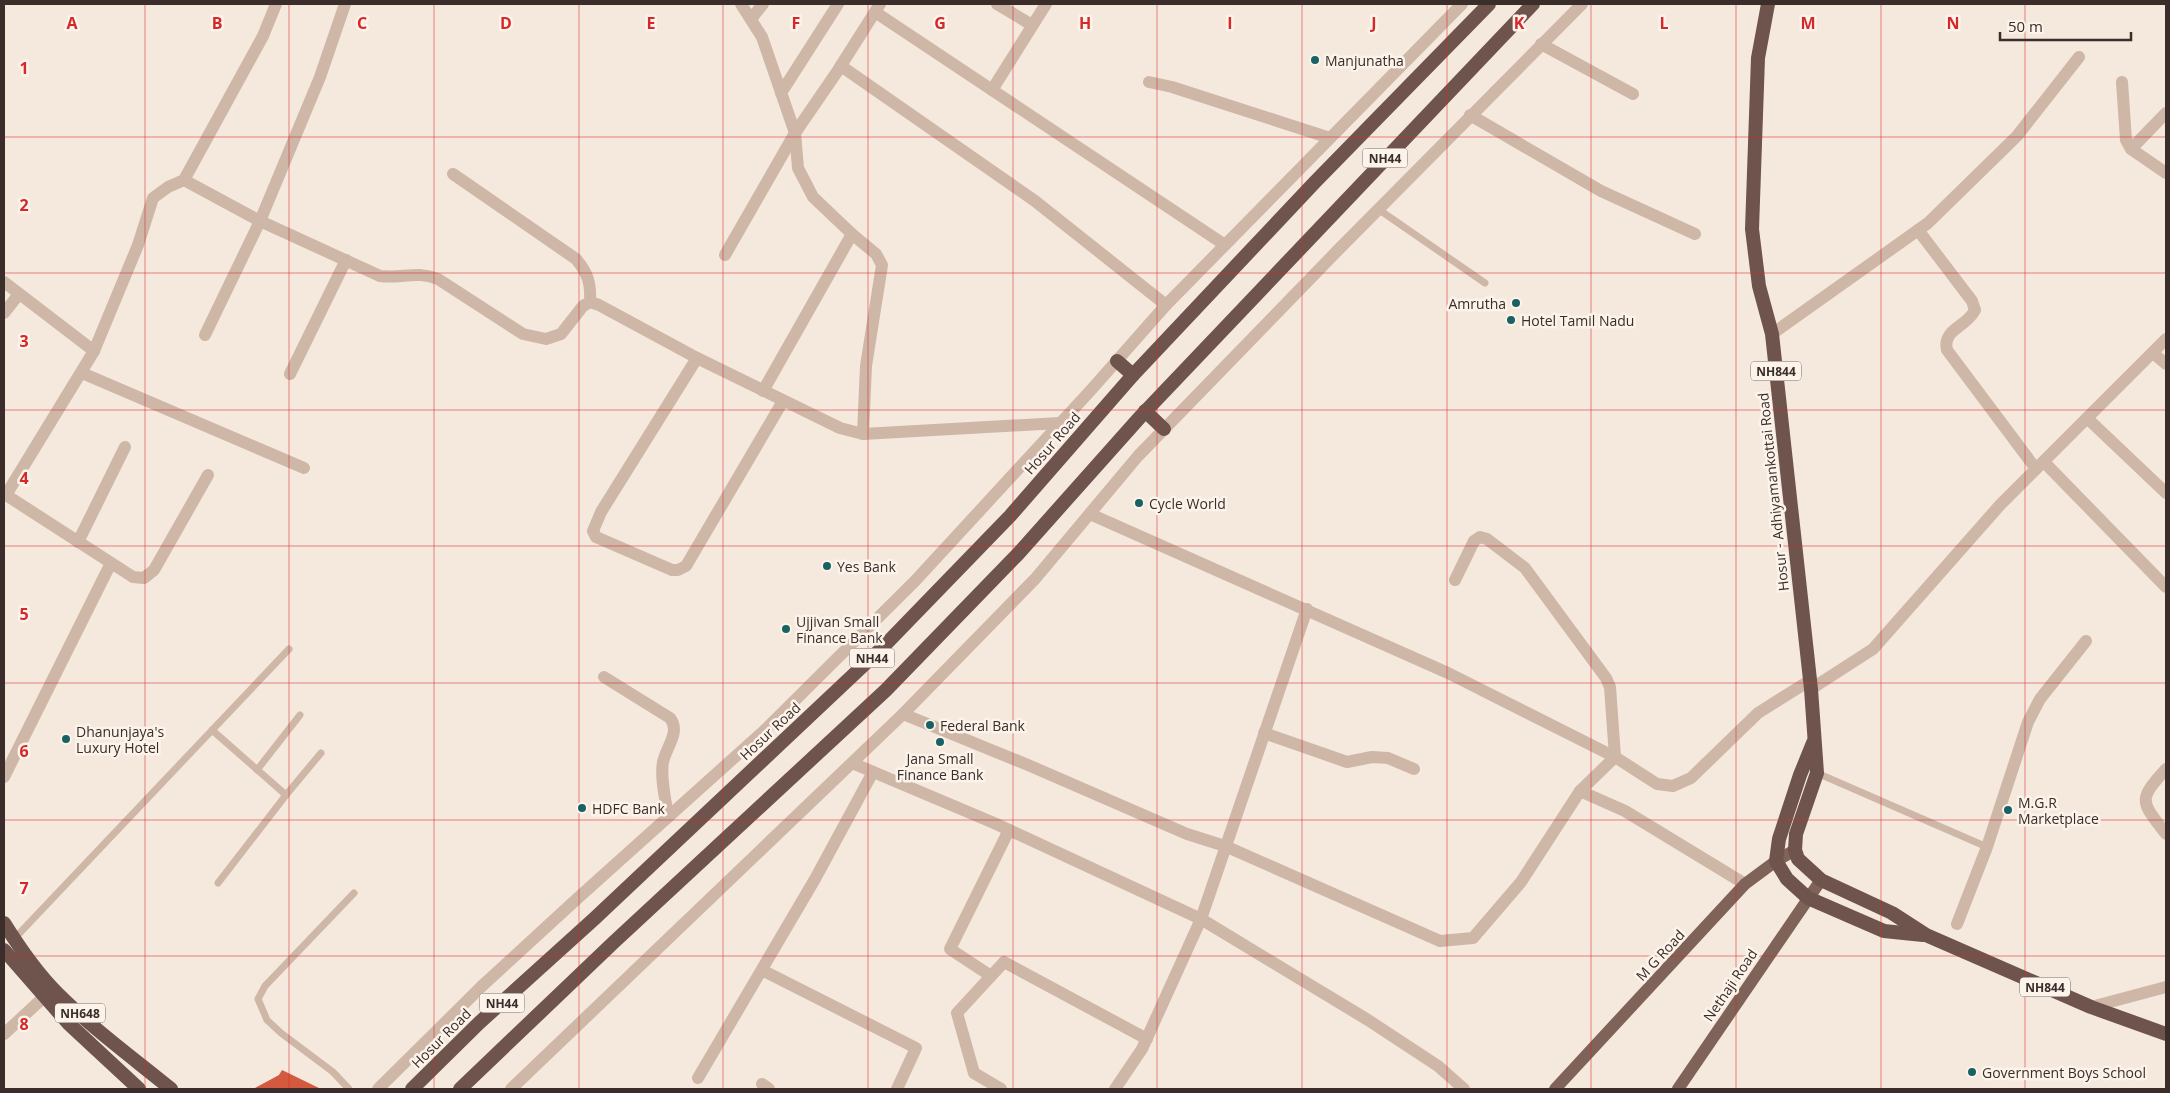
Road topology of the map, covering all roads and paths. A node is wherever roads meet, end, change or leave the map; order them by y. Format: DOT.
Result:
graph roads {
  1 [pos="276,4"];
  2 [pos="345,4"];
  3 [pos="741,4"];
  4 [pos="763,4"];
  5 [pos="838,4"];
  6 [pos="997,4"];
  7 [pos="1046,4"];
  8 [pos="1462,4"];
  9 [pos="1489,4"];
  10 [pos="1532,4"];
  11 [pos="1582,4"];
  12 [pos="1768,4"];
  13 [pos="877,8"];
  14 [pos="751,19"];
  15 [pos="1032,25"];
  16 [pos="1541,44"];
  17 [pos="2079,57"];
  18 [pos="840,67"];
  19 [pos="1149,82"];
  20 [pos="2122,82"];
  21 [pos="992,90"];
  22 [pos="781,93"];
  23 [pos="1633,94"];
  24 [pos="2166,113"];
  25 [pos="1470,115"];
  26 [pos="795,133"];
  27 [pos="1330,138"];
  28 [pos="2131,149"];
  29 [pos="2166,173"];
  30 [pos="452,174"];
  31 [pos="184,180"];
  32 [pos="1378,208"];
  33 [pos="260,222"];
  34 [pos="1918,230"];
  35 [pos="852,234"];
  36 [pos="1695,234"];
  37 [pos="1225,245"];
  38 [pos="725,255"];
  39 [pos="346,260"];
  40 [pos="4,282"];
  41 [pos="1485,283"];
  42 [pos="18,294"];
  43 [pos="590,302"];
  44 [pos="1166,305"];
  45 [pos="4,313"];
  46 [pos="1772,334"];
  47 [pos="205,335"];
  48 [pos="2166,339"];
  49 [pos="94,351"];
  50 [pos="2153,353"];
  51 [pos="697,358"];
  52 [pos="1117,361"];
  53 [pos="2166,364"];
  54 [pos="82,373"];
  55 [pos="290,374"];
  56 [pos="1132,376"];
  57 [pos="763,391"];
  58 [pos="783,401"];
  59 [pos="1143,414"];
  60 [pos="2087,418"];
  61 [pos="1059,423"];
  62 [pos="1164,429"];
  63 [pos="863,434"];
  64 [pos="125,447"];
  65 [pos="2040,465"];
  66 [pos="304,468"];
  67 [pos="208,475"];
  68 [pos="2166,493"];
  69 [pos="5,495"];
  70 [pos="1090,514"];
  71 [pos="78,542"];
  72 [pos="111,563"];
  73 [pos="1455,580"];
  74 [pos="2166,587"];
  75 [pos="1307,609"];
  76 [pos="2086,641"];
  77 [pos="289,649"];
  78 [pos="604,677"];
  79 [pos="1810,685"];
  80 [pos="903,714"];
  81 [pos="300,715"];
  82 [pos="212,730"];
  83 [pos="1264,733"];
  84 [pos="1814,740"];
  85 [pos="322,753"];
  86 [pos="1615,757"];
  87 [pos="852,763"];
  88 [pos="1414,769"];
  89 [pos="2166,769"];
  90 [pos="257,770"];
  91 [pos="873,772"];
  92 [pos="1817,773"];
  93 [pos="4,777"];
  94 [pos="1580,791"];
  95 [pos="286,795"];
  96 [pos="668,817"];
  97 [pos="1009,830"];
  98 [pos="2166,834"];
  99 [pos="1225,846"];
  100 [pos="1986,847"];
  101 [pos="1795,850"];
  102 [pos="1776,861"];
  103 [pos="1821,880"];
  104 [pos="218,883"];
  105 [pos="1746,884"];
  106 [pos="354,893"];
  107 [pos="1808,898"];
  108 [pos="1201,919"];
  109 [pos="4,923"];
  110 [pos="1957,924"];
  111 [pos="1926,935"];
  112 [pos="14,939"];
  113 [pos="4,950"];
  114 [pos="762,970"];
  115 [pos="991,976"];
  116 [pos="2166,987"];
  117 [pos="44,998"];
  118 [pos="2091,1007"];
  119 [pos="4,1034"];
  120 [pos="2166,1034"];
  121 [pos="1147,1039"];
  122 [pos="698,1078"];
  123 [pos="139,1089"];
  124 [pos="171,1089"];
  125 [pos="348,1089"];
  126 [pos="378,1089"];
  127 [pos="412,1089"];
  128 [pos="460,1089"];
  129 [pos="512,1089"];
  130 [pos="898,1089"];
  131 [pos="1001,1089"];
  132 [pos="1115,1089"];
  133 [pos="1464,1089"];
  134 [pos="1555,1089"];
  135 [pos="1678,1089"];
  1 -- 31 [label="street"];
  2 -- 33 [label="street"];
  3 -- 14 [label="street"];
  4 -- 14 [label="street"];
  5 -- 22 [label="street"];
  6 -- 15 [label="street"];
  7 -- 15 [label="street"];
  8 -- 27 [label="street"];
  9 -- 56 [label="highway, NH44"];
  10 -- 59 [label="highway, NH44"];
  11 -- 16 [label="street"];
  12 -- 46 [label="highway, Hosur - Adhiyamankottai Road / NH844"];
  13 -- 18 [label="street"];
  13 -- 21 [label="street"];
  14 -- 22 [label="street"];
  15 -- 21 [label="street"];
  16 -- 23 [label="street"];
  16 -- 25 [label="street"];
  17 -- 34 [label="street"];
  18 -- 26 [label="street"];
  18 -- 44 [label="street"];
  19 -- 27 [label="street"];
  20 -- 28 [label="street"];
  21 -- 37 [label="street"];
  22 -- 26 [label="street"];
  24 -- 28 [label="street"];
  25 -- 32 [label="street"];
  25 -- 36 [label="street"];
  26 -- 35 [label="street"];
  26 -- 38 [label="street"];
  27 -- 37 [label="street"];
  28 -- 29 [label="street"];
  30 -- 43 [label="street"];
  31 -- 33 [label="street"];
  31 -- 49 [label="street"];
  32 -- 41 [label="lane"];
  32 -- 62 [label="street"];
  33 -- 39 [label="street"];
  33 -- 47 [label="street"];
  34 -- 46 [label="street"];
  34 -- 65 [label="street"];
  35 -- 57 [label="street"];
  35 -- 63 [label="street"];
  37 -- 44 [label="street"];
  39 -- 43 [label="street"];
  39 -- 55 [label="street"];
  40 -- 42 [label="street"];
  42 -- 45 [label="street"];
  42 -- 49 [label="street"];
  43 -- 51 [label="street"];
  44 -- 52 [label="street"];
  46 -- 79 [label="highway, Hosur - Adhiyamankottai Road / NH844"];
  48 -- 50 [label="street"];
  49 -- 54 [label="street"];
  50 -- 53 [label="street"];
  50 -- 60 [label="street"];
  51 -- 57 [label="street"];
  51 -- 58 [label="street"];
  52 -- 56 [label="highway"];
  52 -- 61 [label="street"];
  54 -- 66 [label="street"];
  54 -- 69 [label="street"];
  56 -- 127 [label="highway, Hosur Road / NH44"];
  57 -- 58 [label="street"];
  58 -- 63 [label="street"];
  59 -- 62 [label="highway"];
  59 -- 128 [label="highway, NH44"];
  60 -- 65 [label="street"];
  60 -- 68 [label="street"];
  61 -- 63 [label="street"];
  61 -- 96 [label="street"];
  62 -- 70 [label="street"];
  64 -- 71 [label="street"];
  65 -- 74 [label="street"];
  65 -- 79 [label="street"];
  67 -- 72 [label="street"];
  69 -- 71 [label="street"];
  70 -- 75 [label="street"];
  70 -- 80 [label="street"];
  71 -- 72 [label="street"];
  72 -- 93 [label="street"];
  73 -- 86 [label="street"];
  75 -- 83 [label="street"];
  75 -- 86 [label="street"];
  76 -- 100 [label="street"];
  77 -- 82 [label="lane"];
  78 -- 96 [label="street"];
  79 -- 84 [label="highway, Hosur - Adhiyamankottai Road / NH844"];
  79 -- 86 [label="street"];
  80 -- 87 [label="street"];
  80 -- 99 [label="street"];
  81 -- 90 [label="lane"];
  82 -- 90 [label="lane"];
  82 -- 112 [label="lane"];
  83 -- 88 [label="street"];
  83 -- 99 [label="street"];
  84 -- 92 [label="highway, Hosur - Adhiyamankottai Road / NH844"];
  84 -- 102 [label="highway, Hosur - Adhiyamankottai Road / NH844"];
  85 -- 95 [label="lane"];
  86 -- 94 [label="street"];
  87 -- 91 [label="street"];
  87 -- 129 [label="street"];
  89 -- 98 [label="street"];
  90 -- 95 [label="lane"];
  91 -- 97 [label="street"];
  91 -- 114 [label="street"];
  92 -- 100 [label="lane"];
  92 -- 101 [label="highway, Hosur - Adhiyamankottai Road / NH844"];
  94 -- 99 [label="street"];
  94 -- 105 [label="street"];
  95 -- 104 [label="lane"];
  96 -- 126 [label="street"];
  97 -- 108 [label="street"];
  97 -- 115 [label="street"];
  99 -- 108 [label="street"];
  100 -- 110 [label="street"];
  101 -- 102 [label="main road, M G Road"];
  101 -- 103 [label="highway, NH844"];
  102 -- 105 [label="main road, M G Road"];
  102 -- 107 [label="highway, NH844"];
  103 -- 107 [label="main road, Nethaji Road"];
  103 -- 111 [label="highway, NH844"];
  105 -- 134 [label="main road, M G Road"];
  106 -- 125 [label="lane"];
  107 -- 111 [label="highway, NH844"];
  107 -- 135 [label="main road, Nethaji Road"];
  108 -- 121 [label="street"];
  108 -- 133 [label="street"];
  109 -- 112 [label="highway, NH648"];
  111 -- 118 [label="highway, NH844"];
  112 -- 124 [label="highway, NH648"];
  113 -- 117 [label="highway, NH648"];
  114 -- 122 [label="street"];
  114 -- 130 [label="street"];
  115 -- 121 [label="street"];
  115 -- 131 [label="street"];
  116 -- 118 [label="street"];
  117 -- 119 [label="street"];
  117 -- 123 [label="highway, NH648"];
  118 -- 120 [label="highway, NH844"];
  121 -- 132 [label="street"];
}
